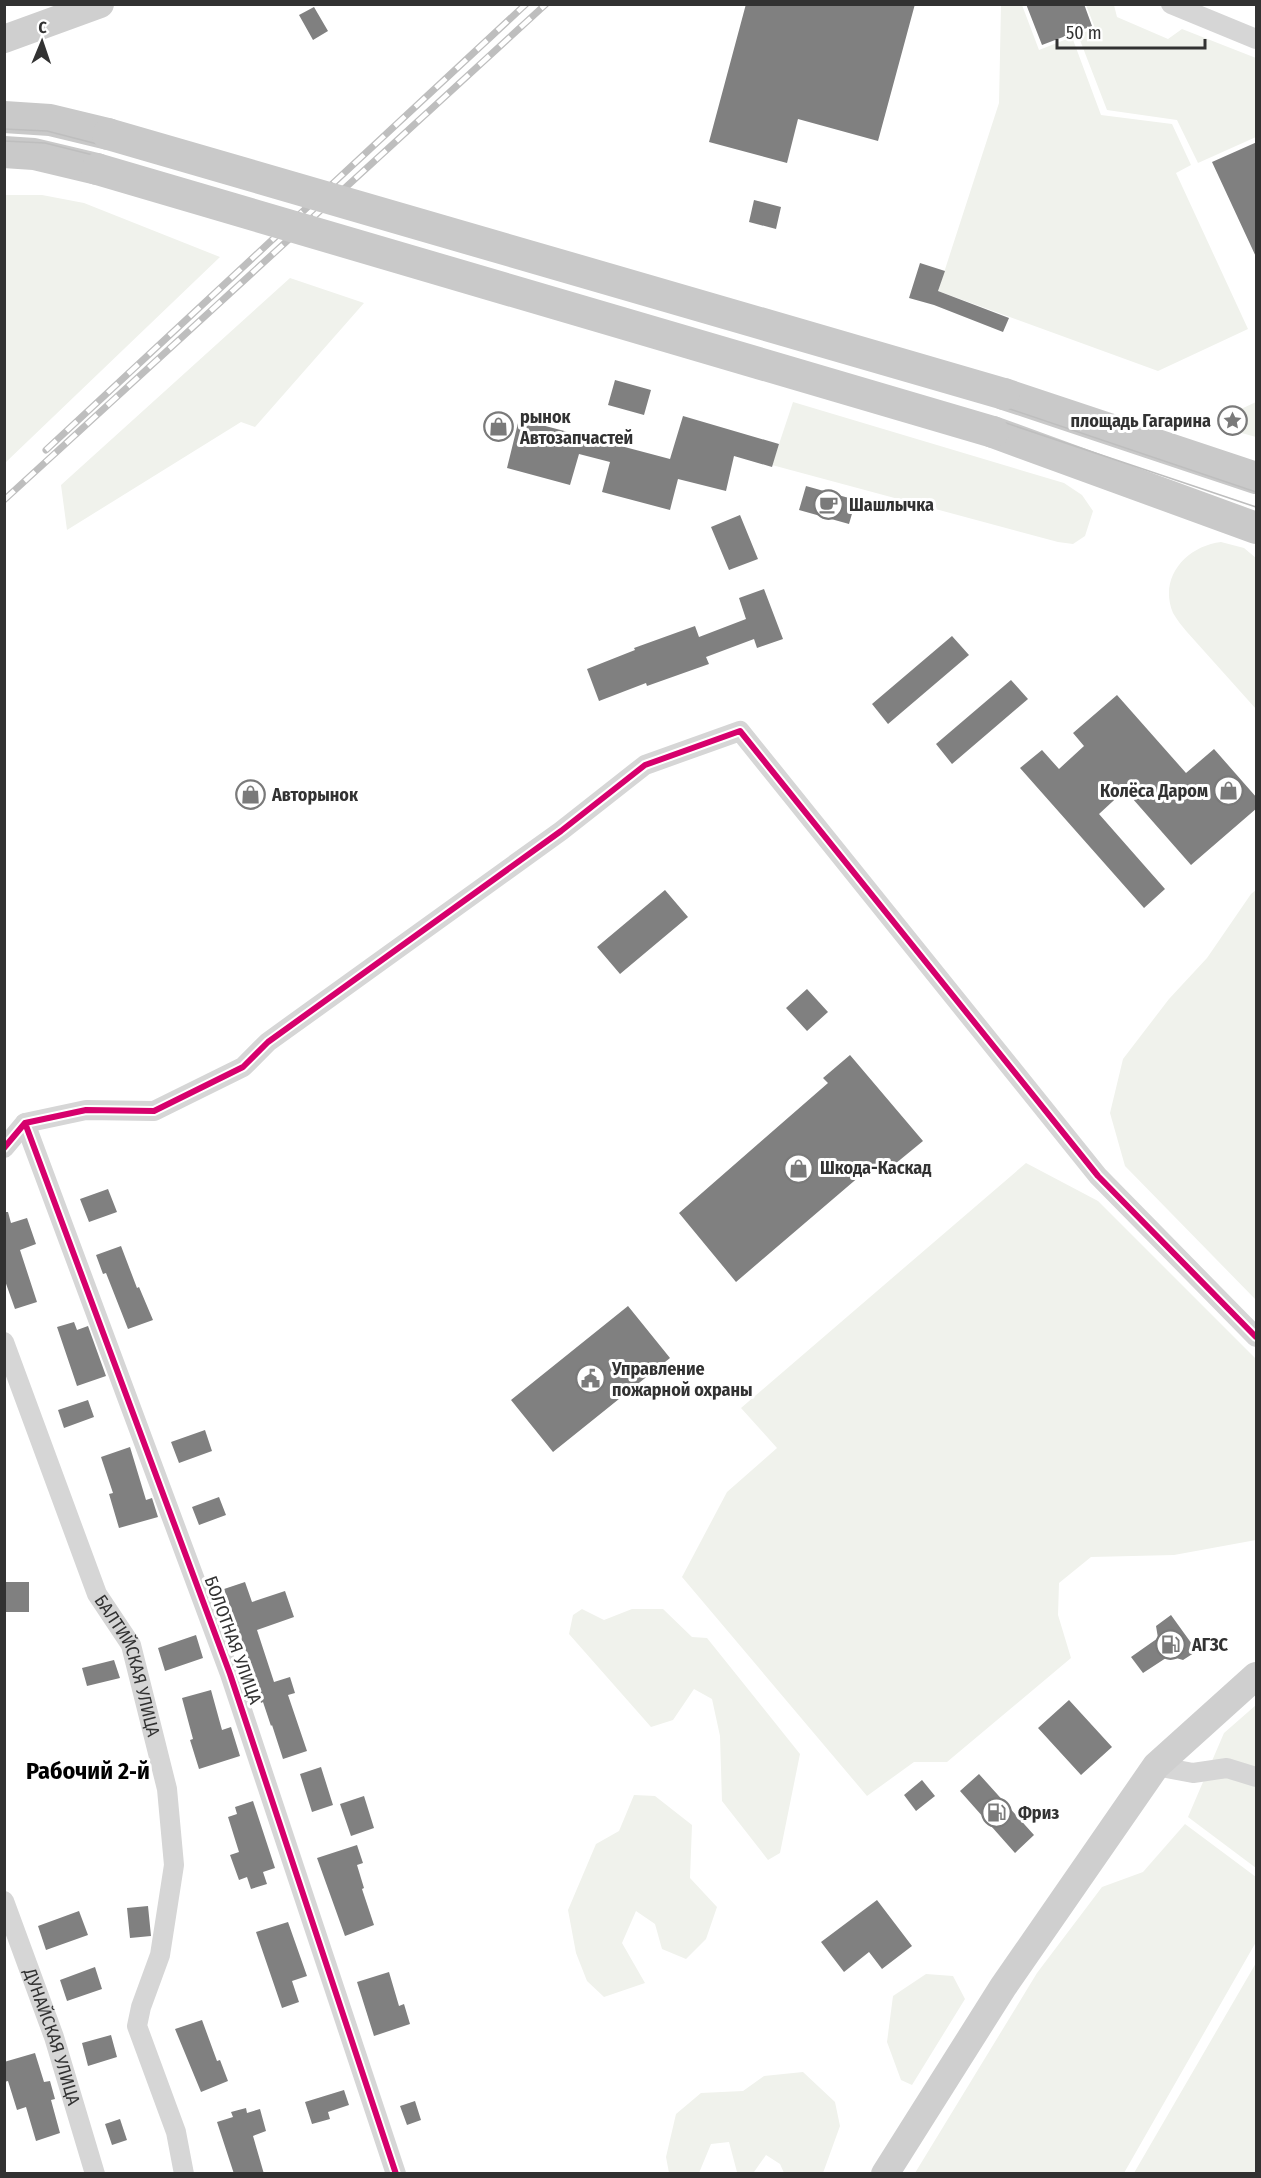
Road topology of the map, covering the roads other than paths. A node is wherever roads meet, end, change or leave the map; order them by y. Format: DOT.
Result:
graph roads {
  1 [pos="100,4"];
  2 [pos="1171,4"];
  3 [pos="4,39"];
  4 [pos="1257,39"];
  5 [pos="4,117"];
  6 [pos="4,152"];
  7 [pos="1257,478"];
  8 [pos="1257,528"];
  9 [pos="25,1123"];
  10 [pos="4,1148"];
  11 [pos="1257,1337"];
  12 [pos="4,1341"];
  13 [pos="1257,1676"];
  14 [pos="1155,1766"];
  15 [pos="1257,1777"];
  16 [pos="4,1901"];
  17 [pos="95,2174"];
  18 [pos="184,2174"];
  19 [pos="396,2174"];
  20 [pos="885,2174"];
  1 -- 3 [label="main road"];
  2 -- 4 [label="street"];
  5 -- 7 [label="main road, bridge"];
  6 -- 8 [label="main road, bridge"];
  9 -- 10 [label="street"];
  9 -- 11 [label="street"];
  9 -- 19 [label="street, БОЛОТНАЯ УЛИЦА"];
  12 -- 18 [label="street, БАЛТИЙСКАЯ УЛИЦА"];
  13 -- 14 [label="main road"];
  14 -- 15 [label="street"];
  14 -- 20 [label="main road"];
  16 -- 17 [label="street, ДУНАЙСКАЯ УЛИЦА"];
}
